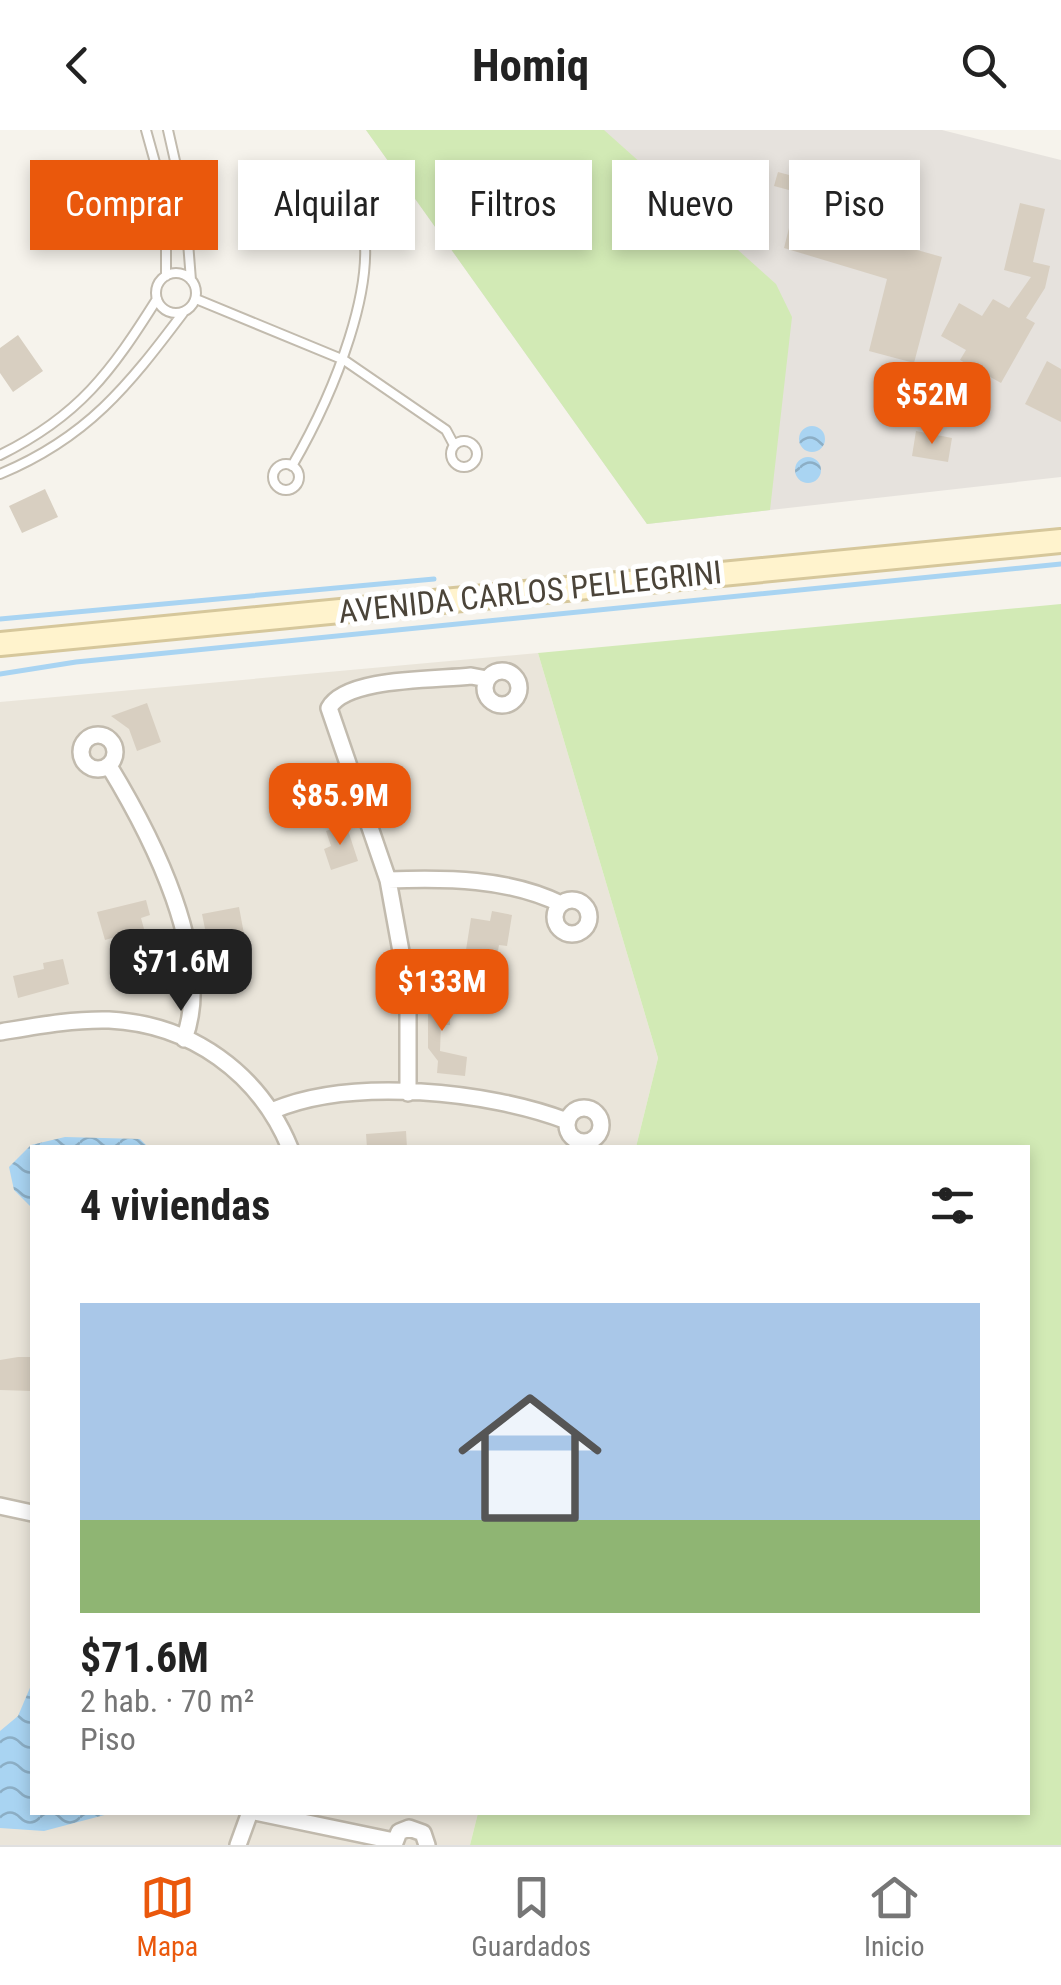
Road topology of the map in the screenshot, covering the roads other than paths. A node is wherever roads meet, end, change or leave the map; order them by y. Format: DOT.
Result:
graph roads {
  1 [pos="146,130"];
  2 [pos="168,130"];
  3 [pos="365,250"];
  4 [pos="166,276"];
  5 [pos="191,280"];
  6 [pos="157,299"];
  7 [pos="196,299"];
  8 [pos="183,312"];
  9 [pos="340,358"];
  10 [pos="454,446"];
  11 [pos="0,455"];
  12 [pos="292,466"];
  13 [pos="0,474"];
  14 [pos="1061,540"];
  15 [pos="0,644"];
  16 [pos="487,680"];
  17 [pos="108,766"];
  18 [pos="388,880"];
  19 [pos="561,904"];
  20 [pos="0,1032"];
  21 [pos="184,1039"];
  22 [pos="408,1093"];
  23 [pos="274,1110"];
  24 [pos="567,1121"];
  25 [pos="289,1145"];
  26 [pos="0,1506"];
  27 [pos="30,1513"];
  28 [pos="252,1815"];
  29 [pos="267,1815"];
  30 [pos="394,1843"];
  31 [pos="238,1845"];
  32 [pos="427,1845"];
  1 -- 4 [label="lane"];
  2 -- 5 [label="lane"];
  3 -- 9 [label="lane"];
  4 -- 5 [label="lane"];
  4 -- 6 [label="lane"];
  5 -- 7 [label="lane"];
  6 -- 8 [label="lane"];
  6 -- 11 [label="lane"];
  7 -- 8 [label="lane"];
  7 -- 9 [label="lane"];
  8 -- 13 [label="lane"];
  9 -- 10 [label="lane"];
  9 -- 12 [label="lane"];
  14 -- 15 [label="main road, AVENIDA CARLOS PELLEGRINI"];
  16 -- 18 [label="street"];
  17 -- 21 [label="street"];
  18 -- 19 [label="street"];
  18 -- 22 [label="street"];
  20 -- 21 [label="street"];
  21 -- 23 [label="street"];
  22 -- 23 [label="street"];
  22 -- 24 [label="street"];
  23 -- 25 [label="street"];
  26 -- 27 [label="street"];
  28 -- 31 [label="street"];
  29 -- 30 [label="street"];
  30 -- 32 [label="street"];
}
